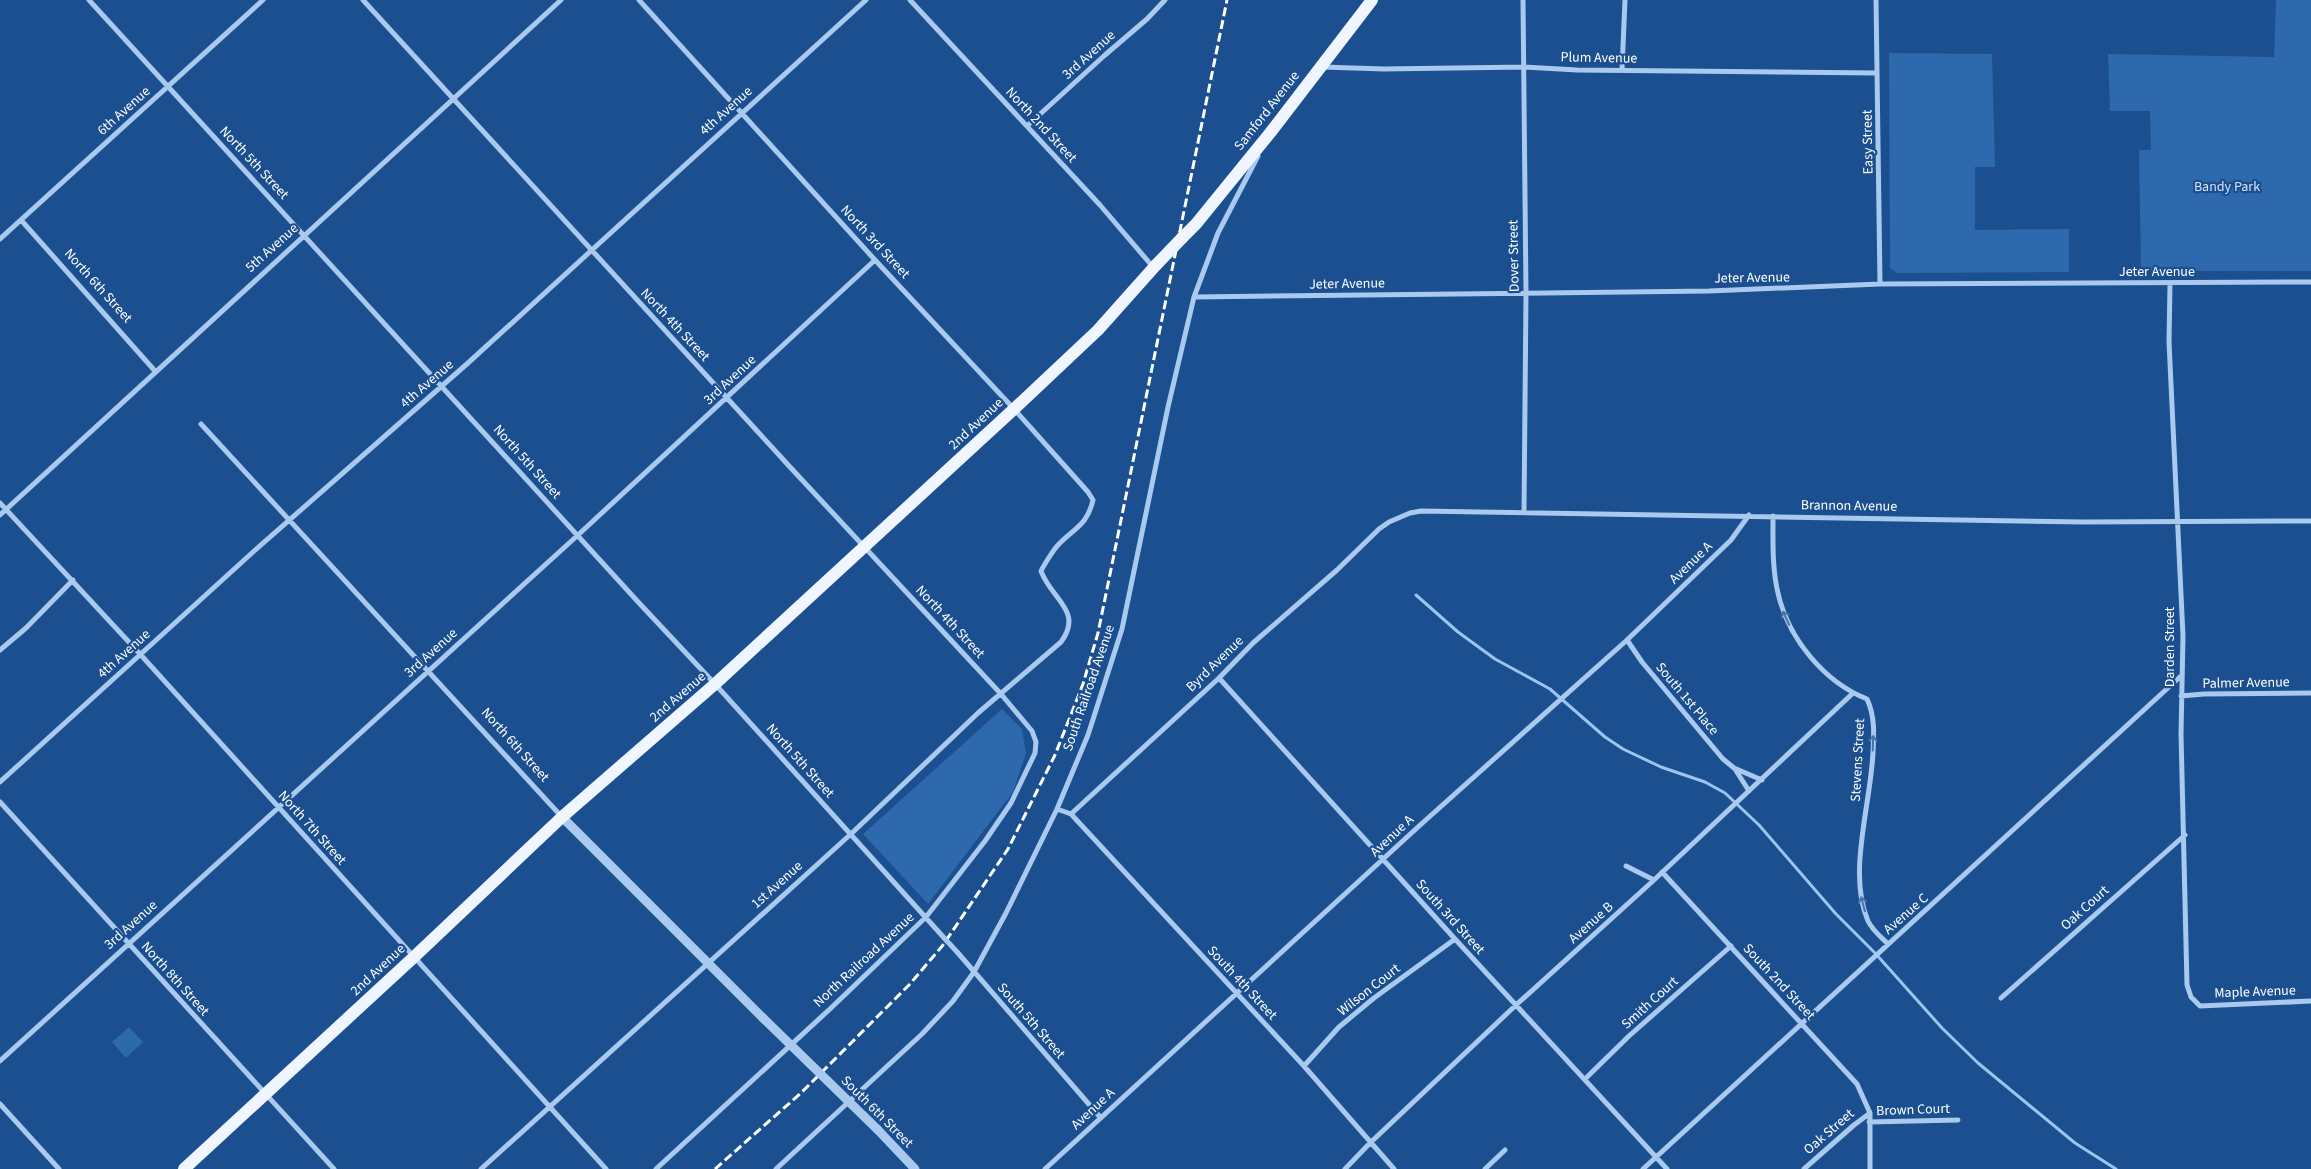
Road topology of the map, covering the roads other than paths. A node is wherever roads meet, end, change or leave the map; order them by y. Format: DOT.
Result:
graph roads {
  1 [pos="89,0"];
  2 [pos="263,0"];
  3 [pos="363,0"];
  4 [pos="561,0"];
  5 [pos="639,0"];
  6 [pos="866,0"];
  7 [pos="910,0"];
  8 [pos="1165,0"];
  9 [pos="1372,0"];
  10 [pos="1523,0"];
  11 [pos="1625,0"];
  12 [pos="1876,0"];
  13 [pos="1321,67"];
  14 [pos="1524,67"];
  15 [pos="1622,70"];
  16 [pos="1876,73"];
  17 [pos="168,87"];
  18 [pos="454,101"];
  19 [pos="741,112"];
  20 [pos="1027,126"];
  21 [pos="1270,133"];
  22 [pos="21,220"];
  23 [pos="304,234"];
  24 [pos="1182,238"];
  25 [pos="0,239"];
  26 [pos="591,250"];
  27 [pos="875,260"];
  28 [pos="1155,266"];
  29 [pos="2311,282"];
  30 [pos="1880,284"];
  31 [pos="2170,284"];
  32 [pos="1526,293"];
  33 [pos="1194,297"];
  34 [pos="155,371"];
  35 [pos="442,386"];
  36 [pos="727,398"];
  37 [pos="1014,409"];
  38 [pos="201,424"];
  39 [pos="0,503"];
  40 [pos="6,510"];
  41 [pos="1524,512"];
  42 [pos="0,515"];
  43 [pos="1749,515"];
  44 [pos="1773,516"];
  45 [pos="289,520"];
  46 [pos="2311,521"];
  47 [pos="1389,522"];
  48 [pos="2177,522"];
  49 [pos="578,535"];
  50 [pos="865,546"];
  51 [pos="73,580"];
  52 [pos="1067,610"];
  53 [pos="1627,640"];
  54 [pos="0,650"];
  55 [pos="140,654"];
  56 [pos="428,671"];
  57 [pos="2183,675"];
  58 [pos="1219,678"];
  59 [pos="715,684"];
  60 [pos="2311,693"];
  61 [pos="1001,694"];
  62 [pos="1852,694"];
  63 [pos="2181,696"];
  64 [pos="1032,731"];
  65 [pos="1734,768"];
  66 [pos="1762,780"];
  67 [pos="0,782"];
  68 [pos="1749,791"];
  69 [pos="0,802"];
  70 [pos="278,807"];
  71 [pos="1057,809"];
  72 [pos="1071,814"];
  73 [pos="562,817"];
  74 [pos="852,834"];
  75 [pos="2185,835"];
  76 [pos="1384,860"];
  77 [pos="1626,866"];
  78 [pos="1662,872"];
  79 [pos="1654,880"];
  80 [pos="926,917"];
  81 [pos="1455,939"];
  82 [pos="946,940"];
  83 [pos="128,944"];
  84 [pos="1888,944"];
  85 [pos="1730,946"];
  86 [pos="414,957"];
  87 [pos="708,962"];
  88 [pos="974,972"];
  89 [pos="1236,995"];
  90 [pos="2001,998"];
  91 [pos="2311,1001"];
  92 [pos="1516,1005"];
  93 [pos="2200,1006"];
  94 [pos="1802,1024"];
  95 [pos="0,1061"];
  96 [pos="1304,1066"];
  97 [pos="819,1074"];
  98 [pos="1585,1079"];
  99 [pos="265,1094"];
  100 [pos="0,1104"];
  101 [pos="550,1107"];
  102 [pos="1870,1113"];
  103 [pos="1100,1117"];
  104 [pos="1958,1120"];
  105 [pos="1869,1122"];
  106 [pos="1370,1143"];
  107 [pos="1505,1150"];
  108 [pos="1656,1157"];
  109 [pos="59,1169"];
  110 [pos="184,1169"];
  111 [pos="334,1169"];
  112 [pos="481,1169"];
  113 [pos="606,1169"];
  114 [pos="656,1169"];
  115 [pos="776,1169"];
  116 [pos="916,1169"];
  117 [pos="1045,1169"];
  118 [pos="1345,1169"];
  119 [pos="1394,1169"];
  120 [pos="1485,1169"];
  121 [pos="1643,1169"];
  122 [pos="1667,1169"];
  123 [pos="1804,1169"];
  124 [pos="1870,1169"];
  1 -- 17 [label="street, North 5th Street"];
  2 -- 17 [label="street, 6th Avenue"];
  3 -- 18 [label="street, North 4th Street"];
  4 -- 18 [label="street, 5th Avenue"];
  5 -- 19 [label="street, North 3rd Street"];
  6 -- 19 [label="street, 4th Avenue"];
  7 -- 20 [label="street, North 2nd Street"];
  8 -- 20 [label="street, 3rd Avenue"];
  9 -- 13 [label="main road, Samford Avenue"];
  10 -- 14 [label="street, Dover Street"];
  11 -- 15 [label="street"];
  12 -- 16 [label="street, Easy Street"];
  13 -- 14 [label="street, Plum Avenue"];
  13 -- 21 [label="main road, Samford Avenue"];
  14 -- 15 [label="street, Plum Avenue"];
  14 -- 32 [label="street, Dover Street"];
  15 -- 16 [label="street, Plum Avenue"];
  16 -- 30 [label="street, Easy Street"];
  17 -- 22 [label="street, 6th Avenue"];
  17 -- 23 [label="street, North 5th Street"];
  18 -- 23 [label="street, 5th Avenue"];
  18 -- 26 [label="street, North 4th Street"];
  19 -- 26 [label="street, 4th Avenue"];
  19 -- 27 [label="street, North 3rd Street"];
  20 -- 28 [label="street, North 2nd Street"];
  21 -- 24 [label="main road, Samford Avenue"];
  21 -- 33 [label="street, South Railroad Avenue"];
  22 -- 25 [label="street, 6th Avenue"];
  22 -- 34 [label="street, North 6th Street"];
  23 -- 34 [label="street, 5th Avenue"];
  23 -- 35 [label="street, North 5th Street"];
  24 -- 28 [label="main road, 2nd Avenue, bridge"];
  26 -- 35 [label="street, 4th Avenue"];
  26 -- 36 [label="street, North 4th Street"];
  27 -- 36 [label="street, 3rd Avenue"];
  27 -- 37 [label="street, North 3rd Street"];
  28 -- 37 [label="main road, 2nd Avenue"];
  29 -- 31 [label="street, Jeter Avenue"];
  30 -- 31 [label="street, Jeter Avenue"];
  30 -- 32 [label="street, Jeter Avenue"];
  31 -- 48 [label="street, Darden Street"];
  32 -- 33 [label="street, Jeter Avenue"];
  32 -- 41 [label="street, Dover Street"];
  33 -- 71 [label="street, South Railroad Avenue"];
  34 -- 40 [label="street, 5th Avenue"];
  35 -- 45 [label="street, 4th Avenue"];
  35 -- 49 [label="street, North 5th Street"];
  36 -- 49 [label="street, 3rd Avenue"];
  36 -- 50 [label="street, North 4th Street"];
  37 -- 50 [label="main road, 2nd Avenue"];
  37 -- 52 [label="street, North 3rd Street"];
  38 -- 45 [label="street, North 6th Street"];
  39 -- 40 [label="street, North 7th Street"];
  40 -- 42 [label="street, 5th Avenue"];
  40 -- 51 [label="street, North 7th Street"];
  41 -- 43 [label="street, Brannon Avenue"];
  41 -- 47 [label="street, Brannon Avenue"];
  43 -- 44 [label="street, Brannon Avenue"];
  43 -- 53 [label="street, Avenue A"];
  44 -- 48 [label="street, Brannon Avenue"];
  62 -- 44 [label="street, Stevens Street, one-way"];
  45 -- 55 [label="street, 4th Avenue"];
  45 -- 56 [label="street, North 6th Street"];
  46 -- 48 [label="street, Brannon Avenue"];
  47 -- 58 [label="street, Byrd Avenue"];
  48 -- 57 [label="street, Darden Street"];
  49 -- 56 [label="street, 3rd Avenue"];
  49 -- 59 [label="street, North 5th Street"];
  50 -- 59 [label="main road, 2nd Avenue"];
  50 -- 61 [label="street, North 4th Street"];
  51 -- 54 [label="street"];
  51 -- 55 [label="street, North 7th Street"];
  52 -- 61 [label="street, 1st Avenue"];
  53 -- 65 [label="street, South 1st Place"];
  53 -- 76 [label="street, Avenue A"];
  55 -- 67 [label="street, 4th Avenue"];
  55 -- 70 [label="street, North 7th Street"];
  56 -- 70 [label="street, 3rd Avenue"];
  56 -- 73 [label="street, North 6th Street"];
  57 -- 63 [label="street, Darden Street"];
  57 -- 84 [label="street, Avenue C"];
  58 -- 72 [label="street, Byrd Avenue"];
  58 -- 76 [label="street, South 3rd Street"];
  59 -- 73 [label="main road, 2nd Avenue"];
  59 -- 74 [label="street, North 5th Street"];
  60 -- 63 [label="street, Palmer Avenue"];
  61 -- 64 [label="street, North 4th Street"];
  61 -- 74 [label="street, 1st Avenue"];
  62 -- 66 [label="street, Avenue B"];
  84 -- 62 [label="street, Stevens Street, one-way"];
  63 -- 75 [label="street, Darden Street"];
  64 -- 80 [label="street, North Railroad Avenue"];
  65 -- 66 [label="street, South 1st Place"];
  65 -- 68 [label="street, South 1st Place"];
  66 -- 68 [label="street, Avenue B"];
  68 -- 78 [label="street, Avenue B"];
  69 -- 83 [label="street, North 8th Street"];
  70 -- 83 [label="street, 3rd Avenue"];
  70 -- 86 [label="street, North 7th Street"];
  71 -- 72 [label="street"];
  71 -- 88 [label="street, South Railroad Avenue"];
  72 -- 89 [label="street, South 4th Street"];
  73 -- 86 [label="main road, 2nd Avenue"];
  73 -- 87 [label="street, North 6th Street"];
  74 -- 80 [label="street, North 5th Street"];
  74 -- 87 [label="street, 1st Avenue"];
  75 -- 90 [label="street, Oak Court"];
  75 -- 93 [label="street, Darden Street"];
  76 -- 81 [label="street, South 3rd Street"];
  76 -- 89 [label="street, Avenue A"];
  77 -- 79 [label="street"];
  78 -- 79 [label="street, Avenue B"];
  78 -- 85 [label="street, South 2nd Street"];
  79 -- 92 [label="street, Avenue B"];
  80 -- 82 [label="street, North 5th Street"];
  80 -- 114 [label="street, North Railroad Avenue"];
  81 -- 92 [label="street, South 3rd Street"];
  81 -- 96 [label="street, Wilson Court"];
  82 -- 88 [label="street, South 5th Street, bridge"];
  83 -- 95 [label="street, 3rd Avenue"];
  83 -- 99 [label="street, North 8th Street"];
  84 -- 94 [label="street, Avenue C"];
  85 -- 94 [label="street, South 2nd Street"];
  85 -- 98 [label="street, Smith Court"];
  86 -- 99 [label="main road, 2nd Avenue"];
  86 -- 101 [label="street, North 7th Street"];
  87 -- 97 [label="street, North 6th Street, bridge"];
  87 -- 101 [label="street, 1st Avenue"];
  88 -- 103 [label="street, South 5th Street"];
  88 -- 115 [label="street, South Railroad Avenue"];
  89 -- 96 [label="street, South 4th Street"];
  89 -- 103 [label="street, Avenue A"];
  91 -- 93 [label="street, Maple Avenue"];
  92 -- 98 [label="street, South 3rd Street"];
  92 -- 106 [label="street, Avenue B"];
  94 -- 102 [label="street, South 2nd Street"];
  94 -- 108 [label="street, Avenue C"];
  96 -- 106 [label="street, South 4th Street"];
  97 -- 116 [label="street, South 6th Street, bridge"];
  98 -- 108 [label="street, South 3rd Street"];
  99 -- 110 [label="main road, 2nd Avenue"];
  99 -- 111 [label="street, North 8th Street"];
  100 -- 109 [label="street"];
  101 -- 112 [label="street, 1st Avenue"];
  101 -- 113 [label="street, North 7th Street"];
  102 -- 105 [label="street"];
  102 -- 123 [label="street, Oak Street"];
  103 -- 117 [label="street, Avenue A"];
  104 -- 105 [label="street, Brown Court"];
  105 -- 124 [label="street"];
  106 -- 118 [label="street, Avenue B"];
  106 -- 119 [label="street, South 4th Street"];
  107 -- 120 [label="street"];
  108 -- 121 [label="street, Avenue C"];
  108 -- 122 [label="street, South 3rd Street"];
}
